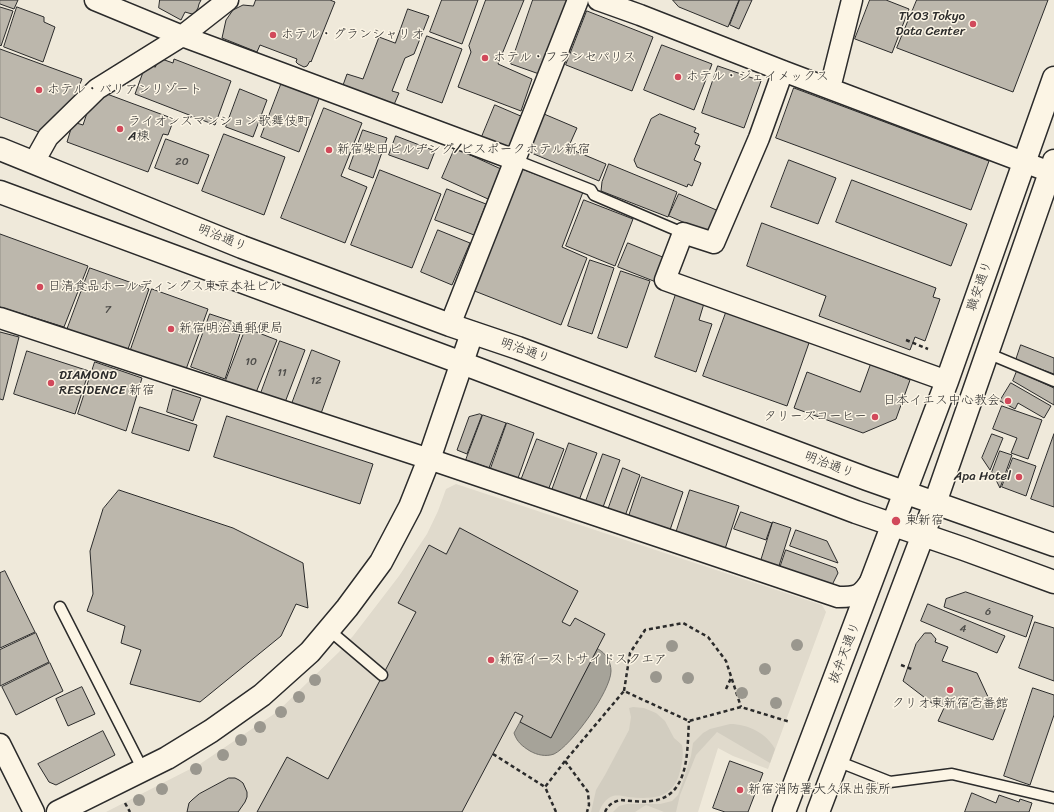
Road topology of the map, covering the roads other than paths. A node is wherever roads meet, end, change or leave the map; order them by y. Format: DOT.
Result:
graph roads {
  1 [pos="95,0"];
  2 [pos="228,0"];
  3 [pos="578,0"];
  4 [pos="598,0"];
  5 [pos="852,0"];
  6 [pos="643,7"];
  7 [pos="182,36"];
  8 [pos="783,72"];
  9 [pos="1054,78"];
  10 [pos="830,88"];
  11 [pos="0,149"];
  12 [pos="515,160"];
  13 [pos="34,162"];
  14 [pos="1023,162"];
  15 [pos="1053,169"];
  16 [pos="0,192"];
  17 [pos="683,233"];
  18 [pos="0,318"];
  19 [pos="450,325"];
  20 [pos="472,333"];
  21 [pos="987,352"];
  22 [pos="462,363"];
  23 [pos="947,381"];
  24 [pos="1054,381"];
  25 [pos="429,459"];
  26 [pos="904,493"];
  27 [pos="935,503"];
  28 [pos="892,525"];
  29 [pos="923,535"];
  30 [pos="1054,545"];
  31 [pos="874,576"];
  32 [pos="1054,582"];
  33 [pos="60,607"];
  34 [pos="329,630"];
  35 [pos="382,675"];
  36 [pos="0,744"];
  37 [pos="837,761"];
  38 [pos="143,770"];
  39 [pos="1054,798"];
  40 [pos="34,812"];
  41 [pos="58,812"];
  42 [pos="784,812"];
  43 [pos="818,812"];
  1 -- 7 [label="street"];
  2 -- 7 [label="street"];
  3 -- 12 [label="street"];
  4 -- 6 [label="street"];
  5 -- 10 [label="street"];
  6 -- 8 [label="street"];
  7 -- 12 [label="street"];
  7 -- 13 [label="street"];
  8 -- 10 [label="street"];
  8 -- 17 [label="street"];
  9 -- 14 [label="main road, 職安通り"];
  10 -- 14 [label="street"];
  11 -- 13 [label="main road, 明治通り"];
  12 -- 17 [label="lane"];
  12 -- 19 [label="street"];
  13 -- 19 [label="main road, 明治通り"];
  14 -- 15 [label="street"];
  14 -- 23 [label="main road, 職安通り"];
  15 -- 21 [label="main road"];
  16 -- 22 [label="main road"];
  17 -- 23 [label="street"];
  18 -- 25 [label="street"];
  19 -- 20 [label="main road, 明治通り"];
  20 -- 22 [label="main road"];
  20 -- 26 [label="main road, 明治通り"];
  21 -- 24 [label="lane"];
  21 -- 27 [label="main road"];
  22 -- 25 [label="main road"];
  22 -- 28 [label="main road"];
  23 -- 26 [label="main road, 職安通り"];
  25 -- 31 [label="street"];
  25 -- 34 [label="main road"];
  26 -- 27 [label="main road, 明治通り"];
  26 -- 28 [label="main road, 抜弁天通り"];
  27 -- 29 [label="main road"];
  27 -- 30 [label="main road, 明治通り"];
  28 -- 29 [label="main road"];
  28 -- 31 [label="main road, 抜弁天通り"];
  29 -- 32 [label="main road"];
  29 -- 37 [label="main road"];
  31 -- 42 [label="main road, 抜弁天通り"];
  33 -- 38 [label="lane"];
  34 -- 35 [label="lane"];
  34 -- 38 [label="main road"];
  36 -- 40 [label="street"];
  37 -- 39 [label="lane"];
  37 -- 43 [label="main road"];
  38 -- 41 [label="main road"];
}
